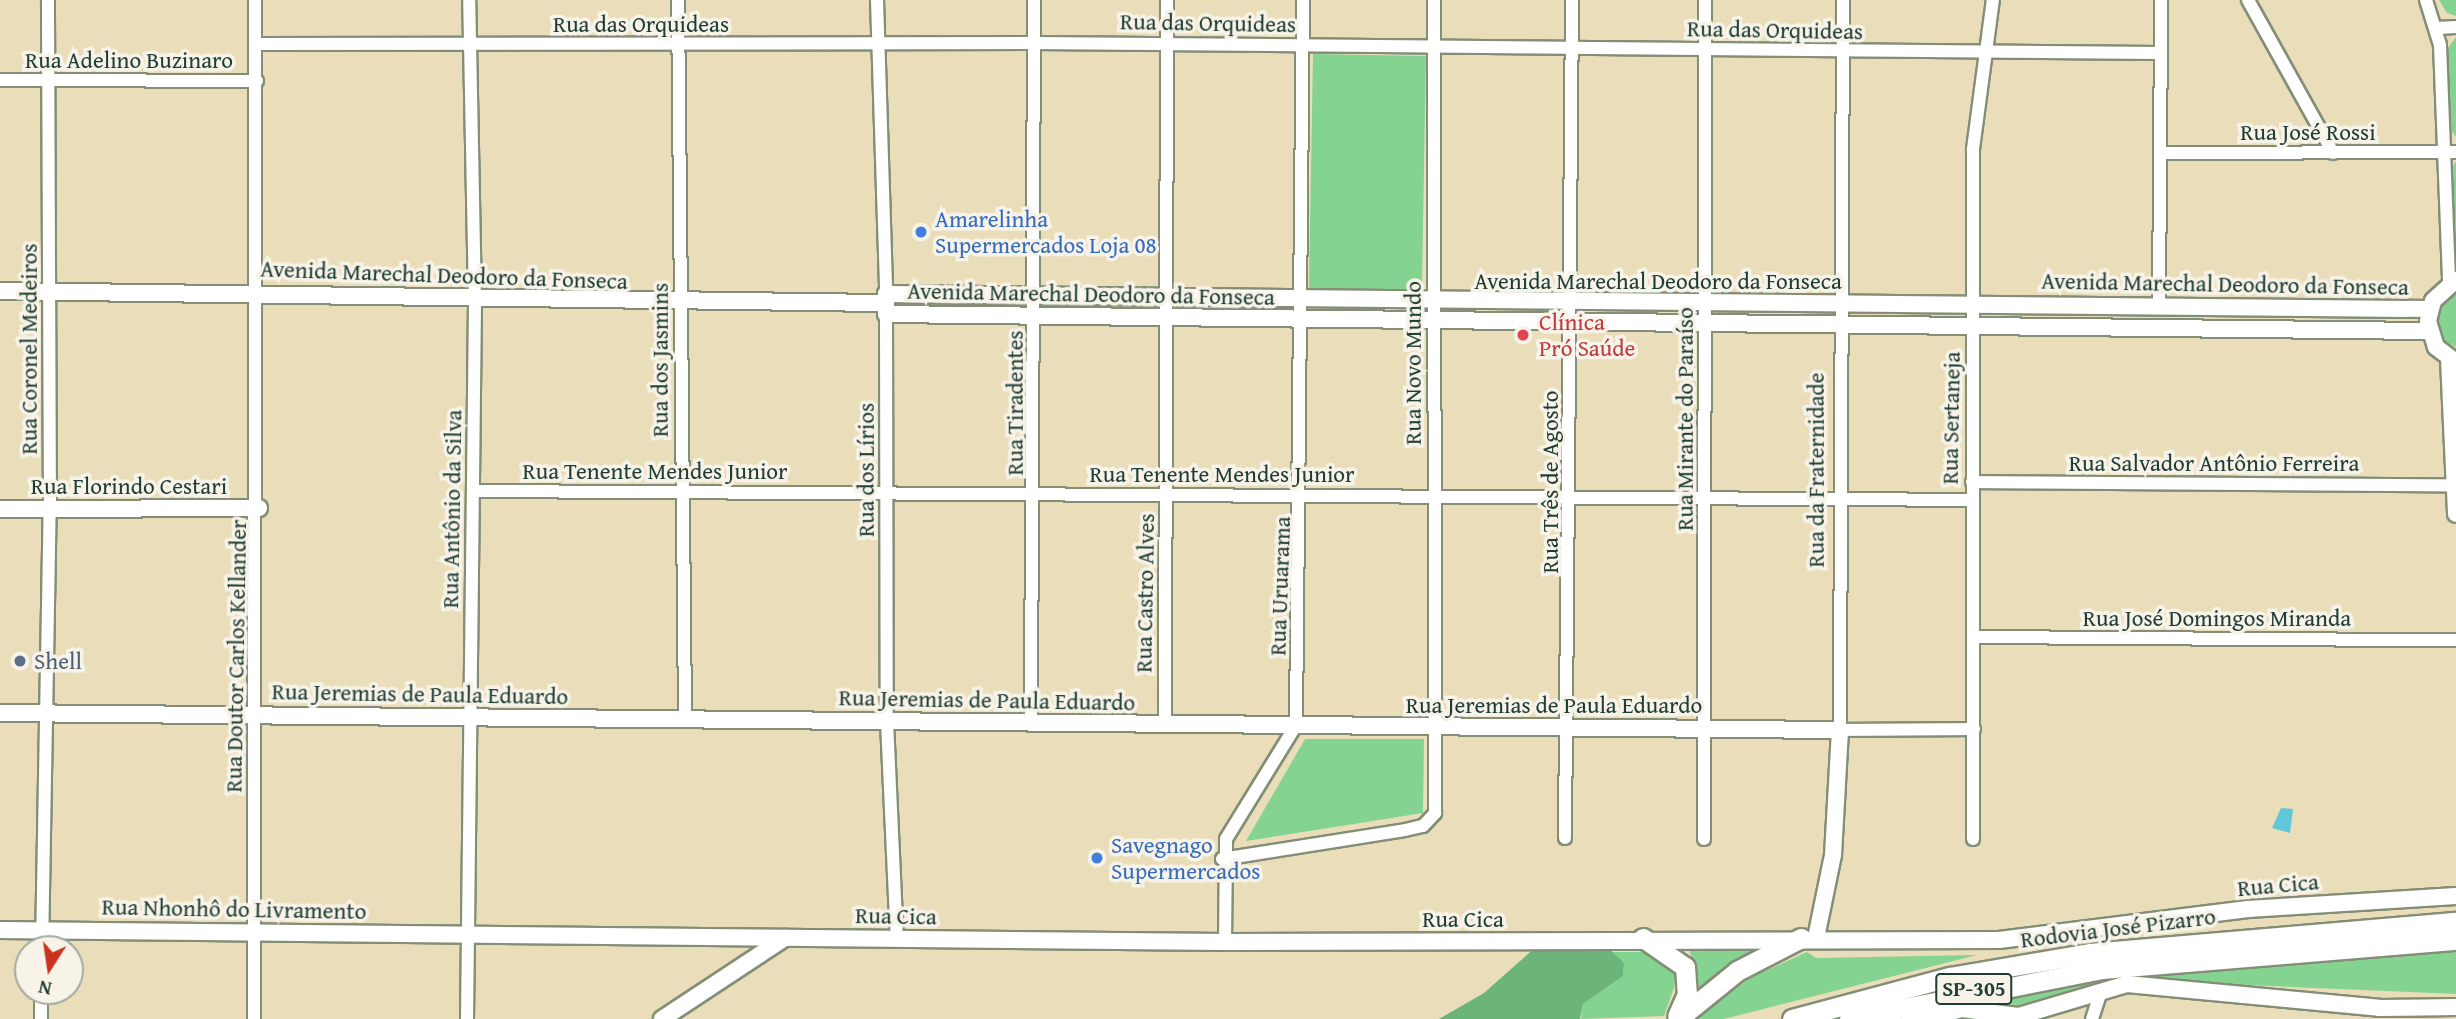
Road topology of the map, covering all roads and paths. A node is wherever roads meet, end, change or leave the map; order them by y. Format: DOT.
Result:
graph roads {
  1 [pos="48,0"];
  2 [pos="256,0"];
  3 [pos="469,0"];
  4 [pos="678,0"];
  5 [pos="877,0"];
  6 [pos="1034,0"];
  7 [pos="1167,0"];
  8 [pos="1303,0"];
  9 [pos="1434,0"];
  10 [pos="1572,0"];
  11 [pos="1705,0"];
  12 [pos="1843,0"];
  13 [pos="1993,0"];
  14 [pos="2161,0"];
  15 [pos="2248,0"];
  16 [pos="2426,0"];
  17 [pos="2456,27"];
  18 [pos="2437,28"];
  19 [pos="1034,43"];
  20 [pos="256,44"];
  21 [pos="679,44"];
  22 [pos="877,44"];
  23 [pos="1166,44"];
  24 [pos="470,45"];
  25 [pos="1303,46"];
  26 [pos="1434,47"];
  27 [pos="1572,48"];
  28 [pos="1705,49"];
  29 [pos="1843,52"];
  30 [pos="2159,53"];
  31 [pos="1984,57"];
  32 [pos="0,80"];
  33 [pos="47,80"];
  34 [pos="257,81"];
  35 [pos="2451,152"];
  36 [pos="2161,153"];
  37 [pos="2333,153"];
  38 [pos="2452,282"];
  39 [pos="0,291"];
  40 [pos="50,291"];
  41 [pos="259,293"];
  42 [pos="1035,296"];
  43 [pos="1166,299"];
  44 [pos="475,302"];
  45 [pos="1434,302"];
  46 [pos="1571,302"];
  47 [pos="681,303"];
  48 [pos="1706,303"];
  49 [pos="886,304"];
  50 [pos="1839,304"];
  51 [pos="1974,304"];
  52 [pos="2159,306"];
  53 [pos="2429,309"];
  54 [pos="1302,311"];
  55 [pos="1036,317"];
  56 [pos="1166,318"];
  57 [pos="1434,320"];
  58 [pos="1571,321"];
  59 [pos="1706,322"];
  60 [pos="1839,325"];
  61 [pos="1973,326"];
  62 [pos="2429,331"];
  63 [pos="2452,360"];
  64 [pos="1972,482"];
  65 [pos="2455,485"];
  66 [pos="473,491"];
  67 [pos="681,491"];
  68 [pos="890,494"];
  69 [pos="1035,494"];
  70 [pos="1168,494"];
  71 [pos="1571,494"];
  72 [pos="1434,495"];
  73 [pos="1706,495"];
  74 [pos="1303,496"];
  75 [pos="1838,497"];
  76 [pos="1972,500"];
  77 [pos="259,508"];
  78 [pos="0,509"];
  79 [pos="50,509"];
  80 [pos="2456,514"];
  81 [pos="1977,637"];
  82 [pos="2456,640"];
  83 [pos="0,713"];
  84 [pos="45,714"];
  85 [pos="256,716"];
  86 [pos="472,718"];
  87 [pos="685,720"];
  88 [pos="887,722"];
  89 [pos="1031,723"];
  90 [pos="1165,724"];
  91 [pos="1296,725"];
  92 [pos="1436,726"];
  93 [pos="1568,726"];
  94 [pos="1705,729"];
  95 [pos="1975,729"];
  96 [pos="1840,730"];
  97 [pos="1566,838"];
  98 [pos="1704,839"];
  99 [pos="1973,839"];
  100 [pos="1222,859"];
  101 [pos="2456,897"];
  102 [pos="2456,922"];
  103 [pos="0,930"];
  104 [pos="43,930"];
  105 [pos="253,932"];
  106 [pos="43,935"];
  107 [pos="467,935"];
  108 [pos="760,938"];
  109 [pos="785,938"];
  110 [pos="1643,938"];
  111 [pos="1808,938"];
  112 [pos="897,939"];
  113 [pos="2456,940"];
  114 [pos="1225,942"];
  115 [pos="2104,977"];
  116 [pos="718,981"];
  117 [pos="2456,1007"];
  118 [pos="1990,1017"];
  119 [pos="1920,1018"];
  120 [pos="254,1019"];
  121 [pos="467,1019"];
  122 [pos="662,1019"];
  123 [pos="1676,1019"];
  124 [pos="1792,1019"];
  125 [pos="1849,1019"];
  126 [pos="2092,1019"];
  1 -- 33 [label="street, Rua Coronel Medeiros"];
  2 -- 20 [label="street, Rua Doutor Carlos Kellander"];
  3 -- 24 [label="street, Rua Antônio da Silva"];
  4 -- 21 [label="street, Rua dos Jasmins"];
  5 -- 22 [label="street, Rua dos Lírios"];
  6 -- 19 [label="street, Rua Tiradentes"];
  7 -- 23 [label="street, Rua Castro Alves"];
  8 -- 25 [label="street, Rua Uruarama"];
  9 -- 26 [label="street, Rua Novo Mundo"];
  10 -- 27 [label="street, Rua Três de Agosto"];
  11 -- 28 [label="street, Rua Mirante do Paraíso"];
  12 -- 29 [label="street, Rua da Fraternidade"];
  13 -- 31 [label="street, Rua Sertaneja"];
  14 -- 30 [label="street"];
  15 -- 37 [label="street"];
  16 -- 18 [label="street"];
  17 -- 18 [label="street"];
  18 -- 35 [label="street"];
  19 -- 22 [label="street, Rua das Orquideas"];
  19 -- 23 [label="street, Rua das Orquideas"];
  19 -- 42 [label="street, Rua Tiradentes"];
  20 -- 24 [label="street, Rua das Orquideas"];
  20 -- 34 [label="street, Rua Doutor Carlos Kellander"];
  21 -- 22 [label="street, Rua das Orquideas"];
  21 -- 24 [label="street, Rua das Orquideas"];
  21 -- 47 [label="street, Rua dos Jasmins"];
  22 -- 49 [label="street, Rua dos Lírios"];
  23 -- 25 [label="street, Rua das Orquideas"];
  23 -- 43 [label="street, Rua Castro Alves"];
  24 -- 44 [label="street, Rua Antônio da Silva"];
  25 -- 26 [label="street, Rua das Orquideas"];
  25 -- 54 [label="street, Rua Uruarama"];
  26 -- 27 [label="street, Rua das Orquideas"];
  26 -- 45 [label="street, Rua Novo Mundo"];
  27 -- 28 [label="street, Rua das Orquideas"];
  27 -- 46 [label="street, Rua Três de Agosto"];
  28 -- 29 [label="street, Rua das Orquideas"];
  28 -- 48 [label="street, Rua Mirante do Paraíso"];
  29 -- 31 [label="street, Rua das Orquideas"];
  29 -- 50 [label="street, Rua da Fraternidade"];
  30 -- 31 [label="street, Rua das Orquideas"];
  30 -- 36 [label="street"];
  31 -- 51 [label="street, Rua Sertaneja"];
  32 -- 33 [label="street, Rua Adelino Buzinaro"];
  33 -- 34 [label="street, Rua Adelino Buzinaro"];
  33 -- 40 [label="street, Rua Coronel Medeiros"];
  34 -- 41 [label="street, Rua Doutor Carlos Kellander"];
  35 -- 37 [label="street, Rua José Rossi"];
  35 -- 38 [label="street"];
  36 -- 37 [label="street, Rua José Rossi"];
  36 -- 52 [label="street"];
  38 -- 53 [label="street"];
  39 -- 40 [label="street, Avenida Marechal Deodoro da Fonseca"];
  40 -- 41 [label="street, Avenida Marechal Deodoro da Fonseca"];
  40 -- 79 [label="street, Rua Coronel Medeiros"];
  41 -- 44 [label="street, Avenida Marechal Deodoro da Fonseca"];
  41 -- 77 [label="street, Rua Doutor Carlos Kellander"];
  42 -- 43 [label="street, Avenida Marechal Deodoro da Fonseca"];
  42 -- 49 [label="street, Avenida Marechal Deodoro da Fonseca"];
  42 -- 55 [label="street, Rua Tiradentes"];
  43 -- 54 [label="street, Avenida Marechal Deodoro da Fonseca"];
  43 -- 56 [label="street, Rua Castro Alves"];
  44 -- 47 [label="street, Avenida Marechal Deodoro da Fonseca"];
  44 -- 66 [label="street, Rua Antônio da Silva"];
  45 -- 46 [label="street, Avenida Marechal Deodoro da Fonseca"];
  45 -- 54 [label="street, Avenida Marechal Deodoro da Fonseca"];
  45 -- 57 [label="street, Rua Novo Mundo"];
  46 -- 48 [label="street, Avenida Marechal Deodoro da Fonseca"];
  46 -- 58 [label="street, Rua Três de Agosto"];
  47 -- 49 [label="street, Avenida Marechal Deodoro da Fonseca"];
  47 -- 67 [label="street, Rua dos Jasmins"];
  48 -- 50 [label="street, Avenida Marechal Deodoro da Fonseca"];
  48 -- 59 [label="street, Rua Mirante do Paraíso"];
  49 -- 55 [label="street, Avenida Marechal Deodoro da Fonseca"];
  49 -- 68 [label="street, Rua dos Lírios"];
  50 -- 51 [label="street, Avenida Marechal Deodoro da Fonseca"];
  50 -- 60 [label="street, Rua da Fraternidade"];
  51 -- 52 [label="street, Avenida Marechal Deodoro da Fonseca"];
  51 -- 61 [label="street, Rua Sertaneja"];
  52 -- 53 [label="street, Avenida Marechal Deodoro da Fonseca"];
  53 -- 62 [label="street"];
  54 -- 56 [label="street, Avenida Marechal Deodoro da Fonseca"];
  54 -- 57 [label="street, Avenida Marechal Deodoro da Fonseca"];
  54 -- 74 [label="street, Rua Uruarama"];
  55 -- 56 [label="street, Avenida Marechal Deodoro da Fonseca"];
  55 -- 69 [label="street, Rua Tiradentes"];
  56 -- 70 [label="street, Rua Castro Alves"];
  57 -- 58 [label="street, Avenida Marechal Deodoro da Fonseca"];
  57 -- 72 [label="street, Rua Novo Mundo"];
  58 -- 59 [label="street, Avenida Marechal Deodoro da Fonseca"];
  58 -- 71 [label="street, Rua Três de Agosto"];
  59 -- 60 [label="street, Avenida Marechal Deodoro da Fonseca"];
  59 -- 73 [label="street, Rua Mirante do Paraíso"];
  60 -- 61 [label="street, Avenida Marechal Deodoro da Fonseca"];
  60 -- 75 [label="street, Rua da Fraternidade"];
  61 -- 62 [label="street, Avenida Marechal Deodoro da Fonseca"];
  61 -- 64 [label="street, Rua Sertaneja"];
  62 -- 63 [label="street"];
  63 -- 65 [label="street"];
  64 -- 65 [label="street, Rua Salvador Antônio Ferreira"];
  64 -- 76 [label="street, Rua Sertaneja"];
  65 -- 80 [label="street"];
  66 -- 67 [label="street, Rua Tenente Mendes Junior"];
  66 -- 86 [label="street, Rua Antônio da Silva"];
  67 -- 68 [label="street, Rua Tenente Mendes Junior"];
  67 -- 87 [label="street, Rua dos Jasmins"];
  68 -- 69 [label="street, Rua Tenente Mendes Junior"];
  68 -- 88 [label="street, Rua dos Lírios"];
  69 -- 70 [label="street, Rua Tenente Mendes Junior"];
  69 -- 89 [label="street, Rua Tiradentes"];
  70 -- 74 [label="street, Rua Tenente Mendes Junior"];
  70 -- 90 [label="street, Rua Castro Alves"];
  71 -- 72 [label="street, Rua Tenente Mendes Junior"];
  71 -- 73 [label="street, Rua Tenente Mendes Junior"];
  71 -- 93 [label="street, Rua Três de Agosto"];
  72 -- 74 [label="street, Rua Tenente Mendes Junior"];
  72 -- 92 [label="street, Rua Novo Mundo"];
  73 -- 75 [label="street, Rua Tenente Mendes Junior"];
  73 -- 94 [label="street, Rua Mirante do Paraíso"];
  74 -- 91 [label="street, Rua Uruarama"];
  75 -- 76 [label="street, Rua Tenente Mendes Junior"];
  75 -- 96 [label="street, Rua da Fraternidade"];
  76 -- 81 [label="street, Rua Sertaneja"];
  77 -- 79 [label="street, Rua Florindo Cestari"];
  77 -- 85 [label="street, Rua Doutor Carlos Kellander"];
  78 -- 79 [label="street, Rua Florindo Cestari"];
  79 -- 84 [label="street, Rua Coronel Medeiros"];
  81 -- 82 [label="street, Rua José Domingos Miranda"];
  81 -- 95 [label="street, Rua Sertaneja"];
  83 -- 84 [label="street, Rua Jeremias de Paula Eduardo"];
  84 -- 85 [label="street, Rua Jeremias de Paula Eduardo"];
  84 -- 104 [label="street, Rua Coronel Medeiros"];
  85 -- 86 [label="street, Rua Jeremias de Paula Eduardo"];
  85 -- 105 [label="street, Rua Doutor Carlos Kellander"];
  86 -- 87 [label="street, Rua Jeremias de Paula Eduardo"];
  86 -- 107 [label="street, Rua Antônio da Silva"];
  87 -- 88 [label="street, Rua Jeremias de Paula Eduardo"];
  88 -- 89 [label="street, Rua Jeremias de Paula Eduardo"];
  88 -- 112 [label="street, Rua dos Lírios"];
  89 -- 90 [label="street, Rua Jeremias de Paula Eduardo"];
  90 -- 91 [label="street, Rua Jeremias de Paula Eduardo"];
  91 -- 92 [label="street, Rua Jeremias de Paula Eduardo"];
  91 -- 100 [label="street, Rua Uruarama"];
  92 -- 93 [label="street, Rua Jeremias de Paula Eduardo"];
  92 -- 100 [label="street, Rua Novo Mundo"];
  93 -- 94 [label="street, Rua Jeremias de Paula Eduardo"];
  93 -- 97 [label="street, Rua Três de Agosto"];
  94 -- 96 [label="street, Rua Jeremias de Paula Eduardo"];
  94 -- 98 [label="street, Rua Mirante do Paraíso"];
  95 -- 96 [label="street, Rua Jeremias de Paula Eduardo"];
  95 -- 99 [label="street, Rua Sertaneja"];
  96 -- 111 [label="street, Rua da Fraternidade"];
  100 -- 114 [label="street, Rua Uruarama"];
  101 -- 111 [label="street, Rua Cica"];
  102 -- 124 [label="main road, Rodovia José Pizarro"];
  103 -- 104 [label="street, Rua Nhonhô do Livramento"];
  104 -- 105 [label="street, Rua Nhonhô do Livramento"];
  104 -- 106 [label="street, Rua Coronel Medeiros"];
  105 -- 107 [label="street, Rua Nhonhô do Livramento"];
  105 -- 120 [label="street, Rua Doutor Carlos Kellander"];
  107 -- 108 [label="street, Rua Cica"];
  107 -- 121 [label="street, Rua Antônio da Silva"];
  108 -- 109 [label="street, Rua Cica"];
  108 -- 116 [label="street"];
  109 -- 112 [label="street, Rua Cica"];
  109 -- 116 [label="street"];
  110 -- 111 [label="street, Rua Cica"];
  110 -- 114 [label="street, Rua Cica"];
  110 -- 123 [label="main road"];
  111 -- 123 [label="main road"];
  112 -- 114 [label="street, Rua Cica"];
  113 -- 115 [label="main road, Rodovia José Pizarro"];
  115 -- 117 [label="street"];
  115 -- 118 [label="street"];
  115 -- 125 [label="main road, Rodovia José Pizarro / SP-305"];
  115 -- 126 [label="street"];
  116 -- 122 [label="street"];
  118 -- 119 [label="street"];
}
